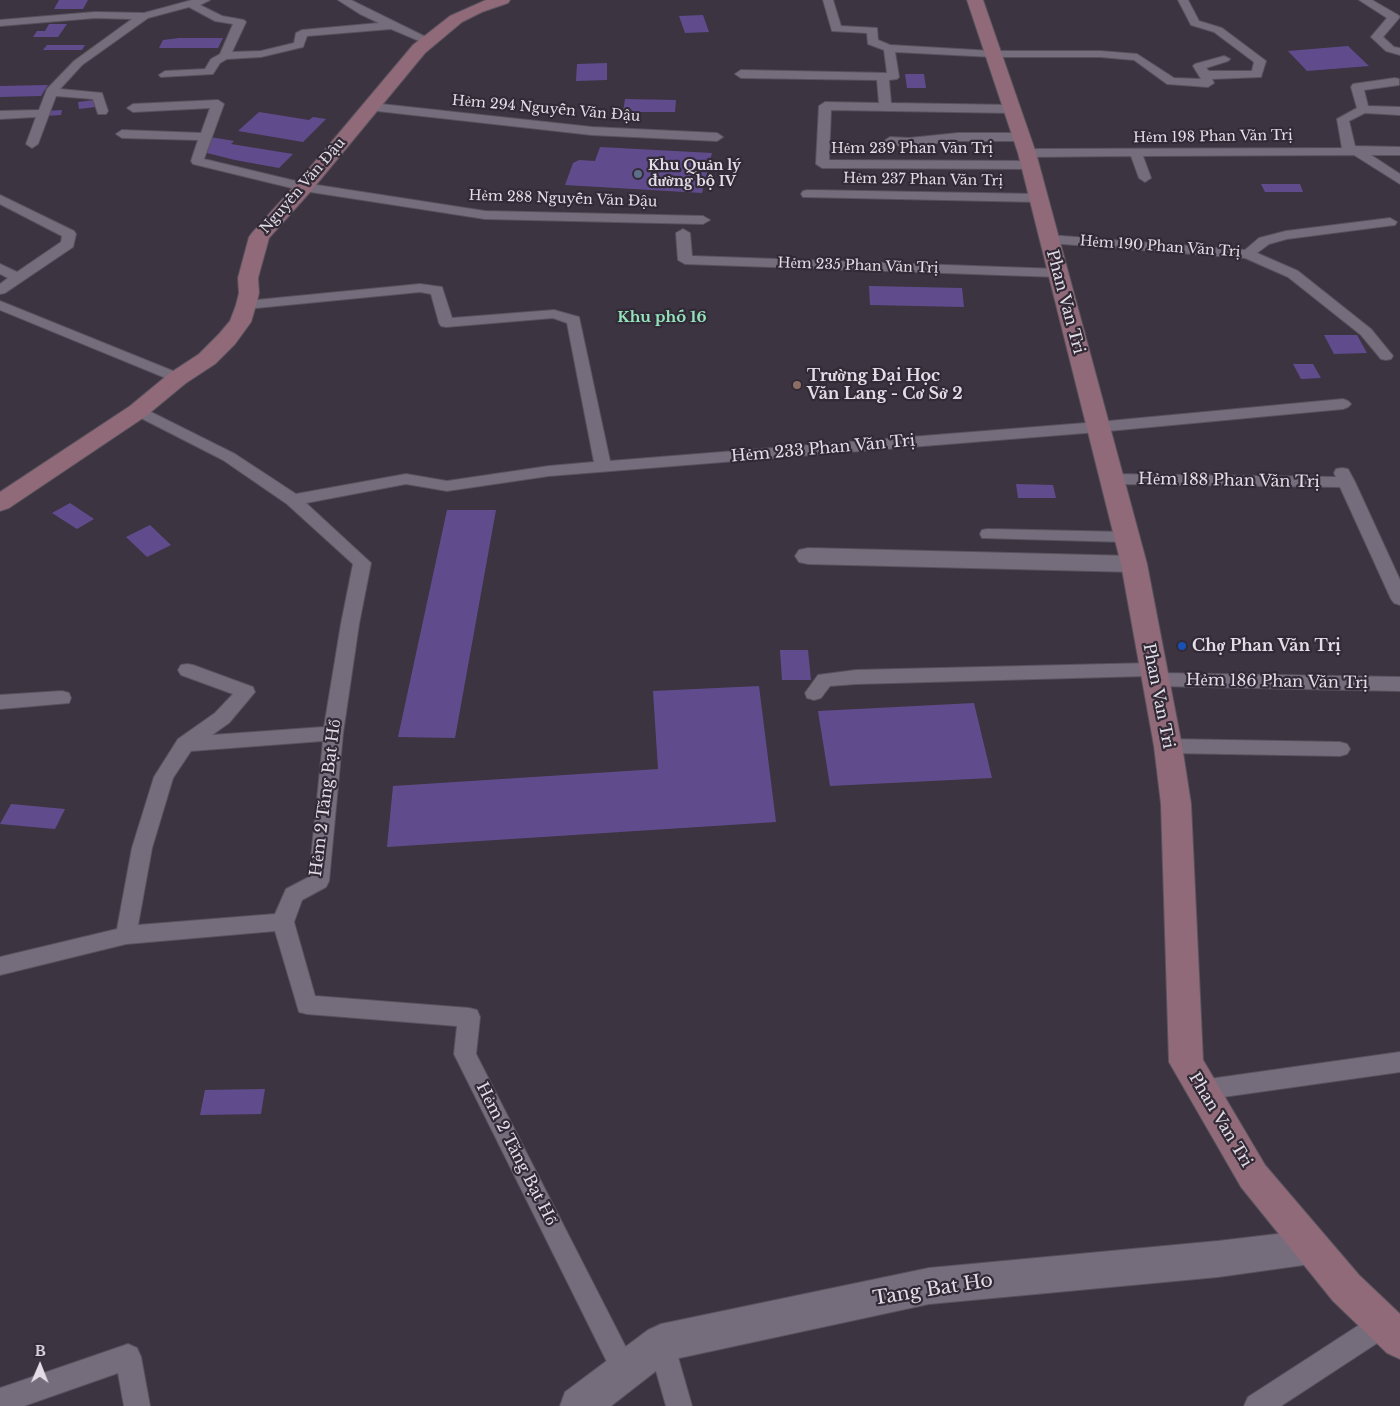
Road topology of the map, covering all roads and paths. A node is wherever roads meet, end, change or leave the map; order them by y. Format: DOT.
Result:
graph roads {
  1 [pos="102,0"];
  2 [pos="205,0"];
  3 [pos="343,0"];
  4 [pos="502,0"];
  5 [pos="828,0"];
  6 [pos="975,0"];
  7 [pos="1183,0"];
  8 [pos="1364,0"];
  9 [pos="191,4"];
  10 [pos="95,15"];
  11 [pos="144,16"];
  12 [pos="0,23"];
  13 [pos="394,25"];
  14 [pos="428,41"];
  15 [pos="889,48"];
  16 [pos="1400,52"];
  17 [pos="993,54"];
  18 [pos="225,56"];
  19 [pos="1224,59"];
  20 [pos="1260,61"];
  21 [pos="742,74"];
  22 [pos="165,75"];
  23 [pos="1205,75"];
  24 [pos="883,78"];
  25 [pos="1395,82"];
  26 [pos="51,92"];
  27 [pos="372,107"];
  28 [pos="133,108"];
  29 [pos="885,108"];
  30 [pos="1012,109"];
  31 [pos="1363,109"];
  32 [pos="102,111"];
  33 [pos="1400,111"];
  34 [pos="43,114"];
  35 [pos="0,115"];
  36 [pos="122,134"];
  37 [pos="206,137"];
  38 [pos="717,137"];
  39 [pos="890,141"];
  40 [pos="32,144"];
  41 [pos="1351,150"];
  42 [pos="1400,151"];
  43 [pos="1026,152"];
  44 [pos="1136,152"];
  45 [pos="1144,178"];
  46 [pos="1400,180"];
  47 [pos="304,187"];
  48 [pos="808,194"];
  49 [pos="1038,198"];
  50 [pos="0,199"];
  51 [pos="703,220"];
  52 [pos="1390,222"];
  53 [pos="683,233"];
  54 [pos="1049,239"];
  55 [pos="1248,254"];
  56 [pos="0,268"];
  57 [pos="1058,273"];
  58 [pos="18,278"];
  59 [pos="0,290"];
  60 [pos="246,304"];
  61 [pos="0,305"];
  62 [pos="1386,356"];
  63 [pos="178,378"];
  64 [pos="1343,404"];
  65 [pos="138,411"];
  66 [pos="1098,427"];
  67 [pos="603,466"];
  68 [pos="1112,479"];
  69 [pos="293,500"];
  70 [pos="0,503"];
  71 [pos="988,534"];
  72 [pos="1126,537"];
  73 [pos="808,556"];
  74 [pos="1134,564"];
  75 [pos="1400,599"];
  76 [pos="187,670"];
  77 [pos="1153,674"];
  78 [pos="1400,684"];
  79 [pos="814,693"];
  80 [pos="62,698"];
  81 [pos="0,702"];
  82 [pos="333,732"];
  83 [pos="185,744"];
  84 [pos="1168,746"];
  85 [pos="1340,748"];
  86 [pos="283,922"];
  87 [pos="126,935"];
  88 [pos="0,966"];
  89 [pos="1400,1062"];
  90 [pos="1202,1090"];
  91 [pos="1311,1247"];
  92 [pos="1391,1332"];
  93 [pos="661,1343"];
  94 [pos="625,1371"];
  95 [pos="0,1401"];
  96 [pos="137,1406"];
  97 [pos="579,1406"];
  98 [pos="679,1406"];
  99 [pos="1257,1406"];
  1 -- 10 [label="lane"];
  2 -- 9 [label="lane"];
  3 -- 13 [label="lane"];
  4 -- 14 [label="main road, Nguyễn Văn Đậu"];
  5 -- 15 [label="lane"];
  6 -- 17 [label="main road, Phan Van Tri"];
  7 -- 20 [label="lane"];
  8 -- 16 [label="lane"];
  9 -- 11 [label="lane"];
  9 -- 18 [label="lane"];
  10 -- 11 [label="lane"];
  10 -- 12 [label="lane"];
  11 -- 26 [label="lane"];
  13 -- 14 [label="lane"];
  13 -- 18 [label="lane"];
  14 -- 27 [label="main road, Nguyễn Văn Đậu"];
  15 -- 17 [label="lane"];
  15 -- 24 [label="lane"];
  17 -- 23 [label="lane"];
  17 -- 30 [label="main road, Phan Van Tri"];
  18 -- 22 [label="lane"];
  19 -- 23 [label="lane"];
  20 -- 23 [label="lane"];
  21 -- 24 [label="lane"];
  24 -- 29 [label="lane"];
  25 -- 31 [label="lane"];
  26 -- 32 [label="lane"];
  26 -- 34 [label="lane"];
  27 -- 38 [label="lane, Hẻm 294 Nguyễn Văn Đậu"];
  27 -- 47 [label="main road, Nguyễn Văn Đậu"];
  28 -- 37 [label="lane"];
  29 -- 30 [label="lane"];
  29 -- 43 [label="lane, Hẻm 239 Phan Văn Trị"];
  30 -- 43 [label="main road, Phan Van Tri"];
  31 -- 33 [label="lane"];
  31 -- 41 [label="lane"];
  34 -- 35 [label="lane"];
  34 -- 40 [label="lane"];
  36 -- 37 [label="lane"];
  37 -- 47 [label="lane, Hẻm 288 Nguyễn Văn Đậu"];
  39 -- 43 [label="lane"];
  41 -- 42 [label="lane, Hẻm 198 Phan Văn Trị"];
  41 -- 44 [label="lane, Hẻm 198 Phan Văn Trị"];
  41 -- 46 [label="lane"];
  43 -- 44 [label="lane, Hẻm 198 Phan Văn Trị"];
  43 -- 49 [label="main road, Phan Van Tri"];
  44 -- 45 [label="lane"];
  47 -- 51 [label="lane, Hẻm 288 Nguyễn Văn Đậu"];
  47 -- 60 [label="main road, Nguyễn Văn Đậu"];
  48 -- 49 [label="lane, Hẻm 237 Phan Văn Trị"];
  49 -- 54 [label="main road, Phan Van Tri"];
  50 -- 58 [label="lane"];
  52 -- 55 [label="lane"];
  53 -- 57 [label="lane, Hẻm 235 Phan Văn Trị"];
  54 -- 55 [label="lane, Hẻm 190 Phan Văn Trị"];
  54 -- 57 [label="main road, Phan Van Tri"];
  55 -- 62 [label="lane, Hẻm 190 Phan Văn Trị"];
  56 -- 58 [label="lane"];
  57 -- 66 [label="main road, Phan Van Tri"];
  58 -- 59 [label="lane"];
  60 -- 63 [label="main road, Nguyễn Văn Đậu"];
  60 -- 67 [label="lane"];
  61 -- 63 [label="lane"];
  63 -- 65 [label="main road, Nguyễn Văn Đậu"];
  64 -- 66 [label="lane, Hẻm 233 Phan Văn Trị"];
  65 -- 69 [label="lane"];
  65 -- 70 [label="main road, Nguyễn Văn Đậu"];
  66 -- 67 [label="lane, Hẻm 233 Phan Văn Trị"];
  66 -- 68 [label="main road, Phan Van Tri"];
  67 -- 69 [label="lane, Hẻm 233 Phan Văn Trị"];
  68 -- 72 [label="main road, Phan Van Tri"];
  68 -- 75 [label="lane, Hẻm 188 Phan Văn Trị"];
  69 -- 82 [label="lane, Hẻm 2 Tăng Bạt Hổ"];
  71 -- 72 [label="lane"];
  72 -- 74 [label="main road, Phan Van Tri"];
  73 -- 74 [label="street"];
  74 -- 77 [label="main road, Phan Van Tri"];
  76 -- 83 [label="lane"];
  77 -- 78 [label="lane, Hẻm 186 Phan Văn Trị"];
  77 -- 79 [label="lane, Hẻm 186 Phan Văn Trị"];
  77 -- 84 [label="main road, Phan Van Tri"];
  80 -- 81 [label="lane"];
  82 -- 83 [label="lane"];
  82 -- 86 [label="lane, Hẻm 2 Tăng Bạt Hổ"];
  83 -- 87 [label="lane"];
  84 -- 85 [label="lane"];
  84 -- 90 [label="main road, Phan Van Tri"];
  86 -- 87 [label="lane"];
  86 -- 94 [label="lane, Hẻm 2 Tăng Bạt Hổ"];
  87 -- 88 [label="lane"];
  89 -- 90 [label="lane"];
  90 -- 91 [label="main road, Phan Van Tri"];
  91 -- 92 [label="main road, Phan Van Tri"];
  91 -- 93 [label="street, Tang Bat Ho"];
  92 -- 99 [label="lane"];
  93 -- 94 [label="street, Tang Bat Ho"];
  93 -- 98 [label="lane"];
  94 -- 97 [label="street, Tang Bat Ho"];
  95 -- 96 [label="lane"];
}
